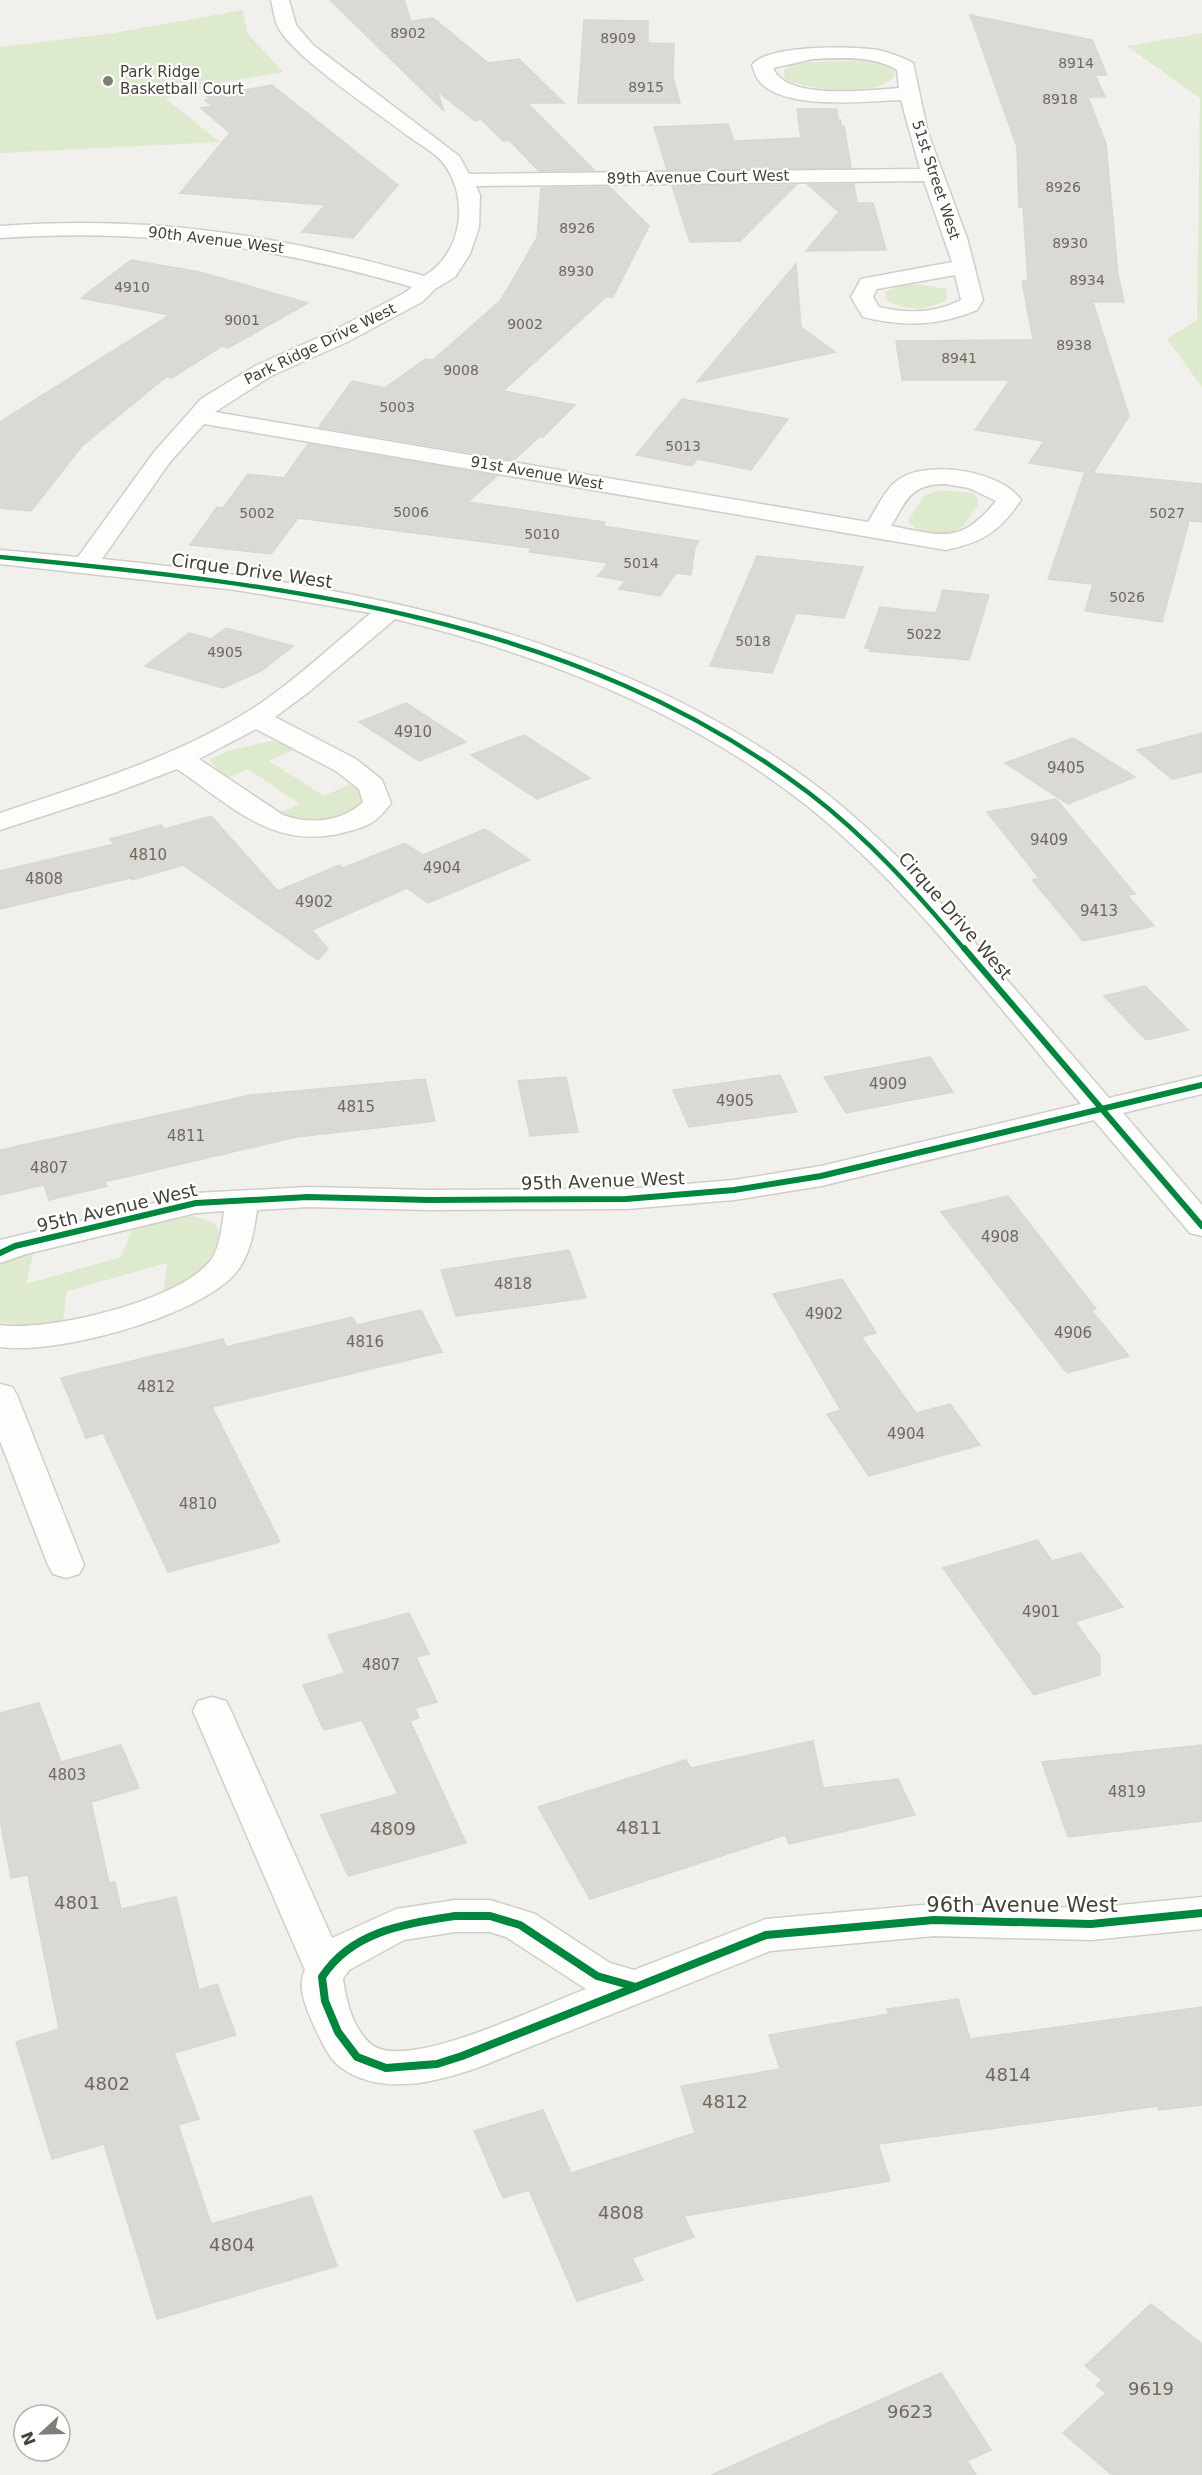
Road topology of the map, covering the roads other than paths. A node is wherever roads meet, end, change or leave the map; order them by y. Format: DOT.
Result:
graph roads {
  1 [pos="280,0"];
  2 [pos="908,93"];
  3 [pos="931,175"];
  4 [pos="465,180"];
  5 [pos="0,232"];
  6 [pos="962,267"];
  7 [pos="427,284"];
  8 [pos="199,416"];
  9 [pos="876,530"];
  10 [pos="0,557"];
  11 [pos="85,565"];
  12 [pos="390,610"];
  13 [pos="256,718"];
  14 [pos="179,758"];
  15 [pos="0,799"];
  16 [pos="32,811"];
  17 [pos="0,822"];
  18 [pos="1202,1086"];
  19 [pos="1103,1111"];
  20 [pos="242,1200"];
  21 [pos="1202,1226"];
  22 [pos="0,1253"];
  23 [pos="0,1336"];
  24 [pos="0,1395"];
  25 [pos="66,1565"];
  26 [pos="212,1711"];
  27 [pos="1202,1913"];
  28 [pos="326,1971"];
  29 [pos="636,1987"];
  1 -- 4 [label="street, Park Ridge Drive West"];
  2 -- 2 [label="street, 51st Street West"];
  2 -- 3 [label="street, 51st Street West"];
  3 -- 4 [label="street, 89th Avenue Court West"];
  3 -- 6 [label="street, 51st Street West"];
  4 -- 7 [label="street, Park Ridge Drive West"];
  5 -- 7 [label="street, 90th Avenue West"];
  6 -- 6 [label="street, 51st Street West"];
  7 -- 8 [label="street, Park Ridge Drive West"];
  8 -- 9 [label="street, 91st Avenue West"];
  8 -- 11 [label="street, Park Ridge Drive West"];
  9 -- 9 [label="street, 91st Avenue West"];
  10 -- 11 [label="street, Cirque Drive West"];
  11 -- 12 [label="street, Cirque Drive West"];
  12 -- 13 [label="street"];
  12 -- 19 [label="street, Cirque Drive West"];
  13 -- 14 [label="street"];
  13 -- 14 [label="street"];
  14 -- 16 [label="street"];
  15 -- 16 [label="street"];
  16 -- 17 [label="street"];
  18 -- 19 [label="street, 95th Avenue West"];
  19 -- 20 [label="street, 95th Avenue West"];
  19 -- 21 [label="street, Cirque Drive West"];
  20 -- 22 [label="street, 95th Avenue West"];
  20 -- 23 [label="street"];
  24 -- 25 [label="street"];
  26 -- 28 [label="street"];
  27 -- 29 [label="street, 96th Avenue West"];
  28 -- 29 [label="street"];
  28 -- 29 [label="street, 96th Avenue West"];
}
